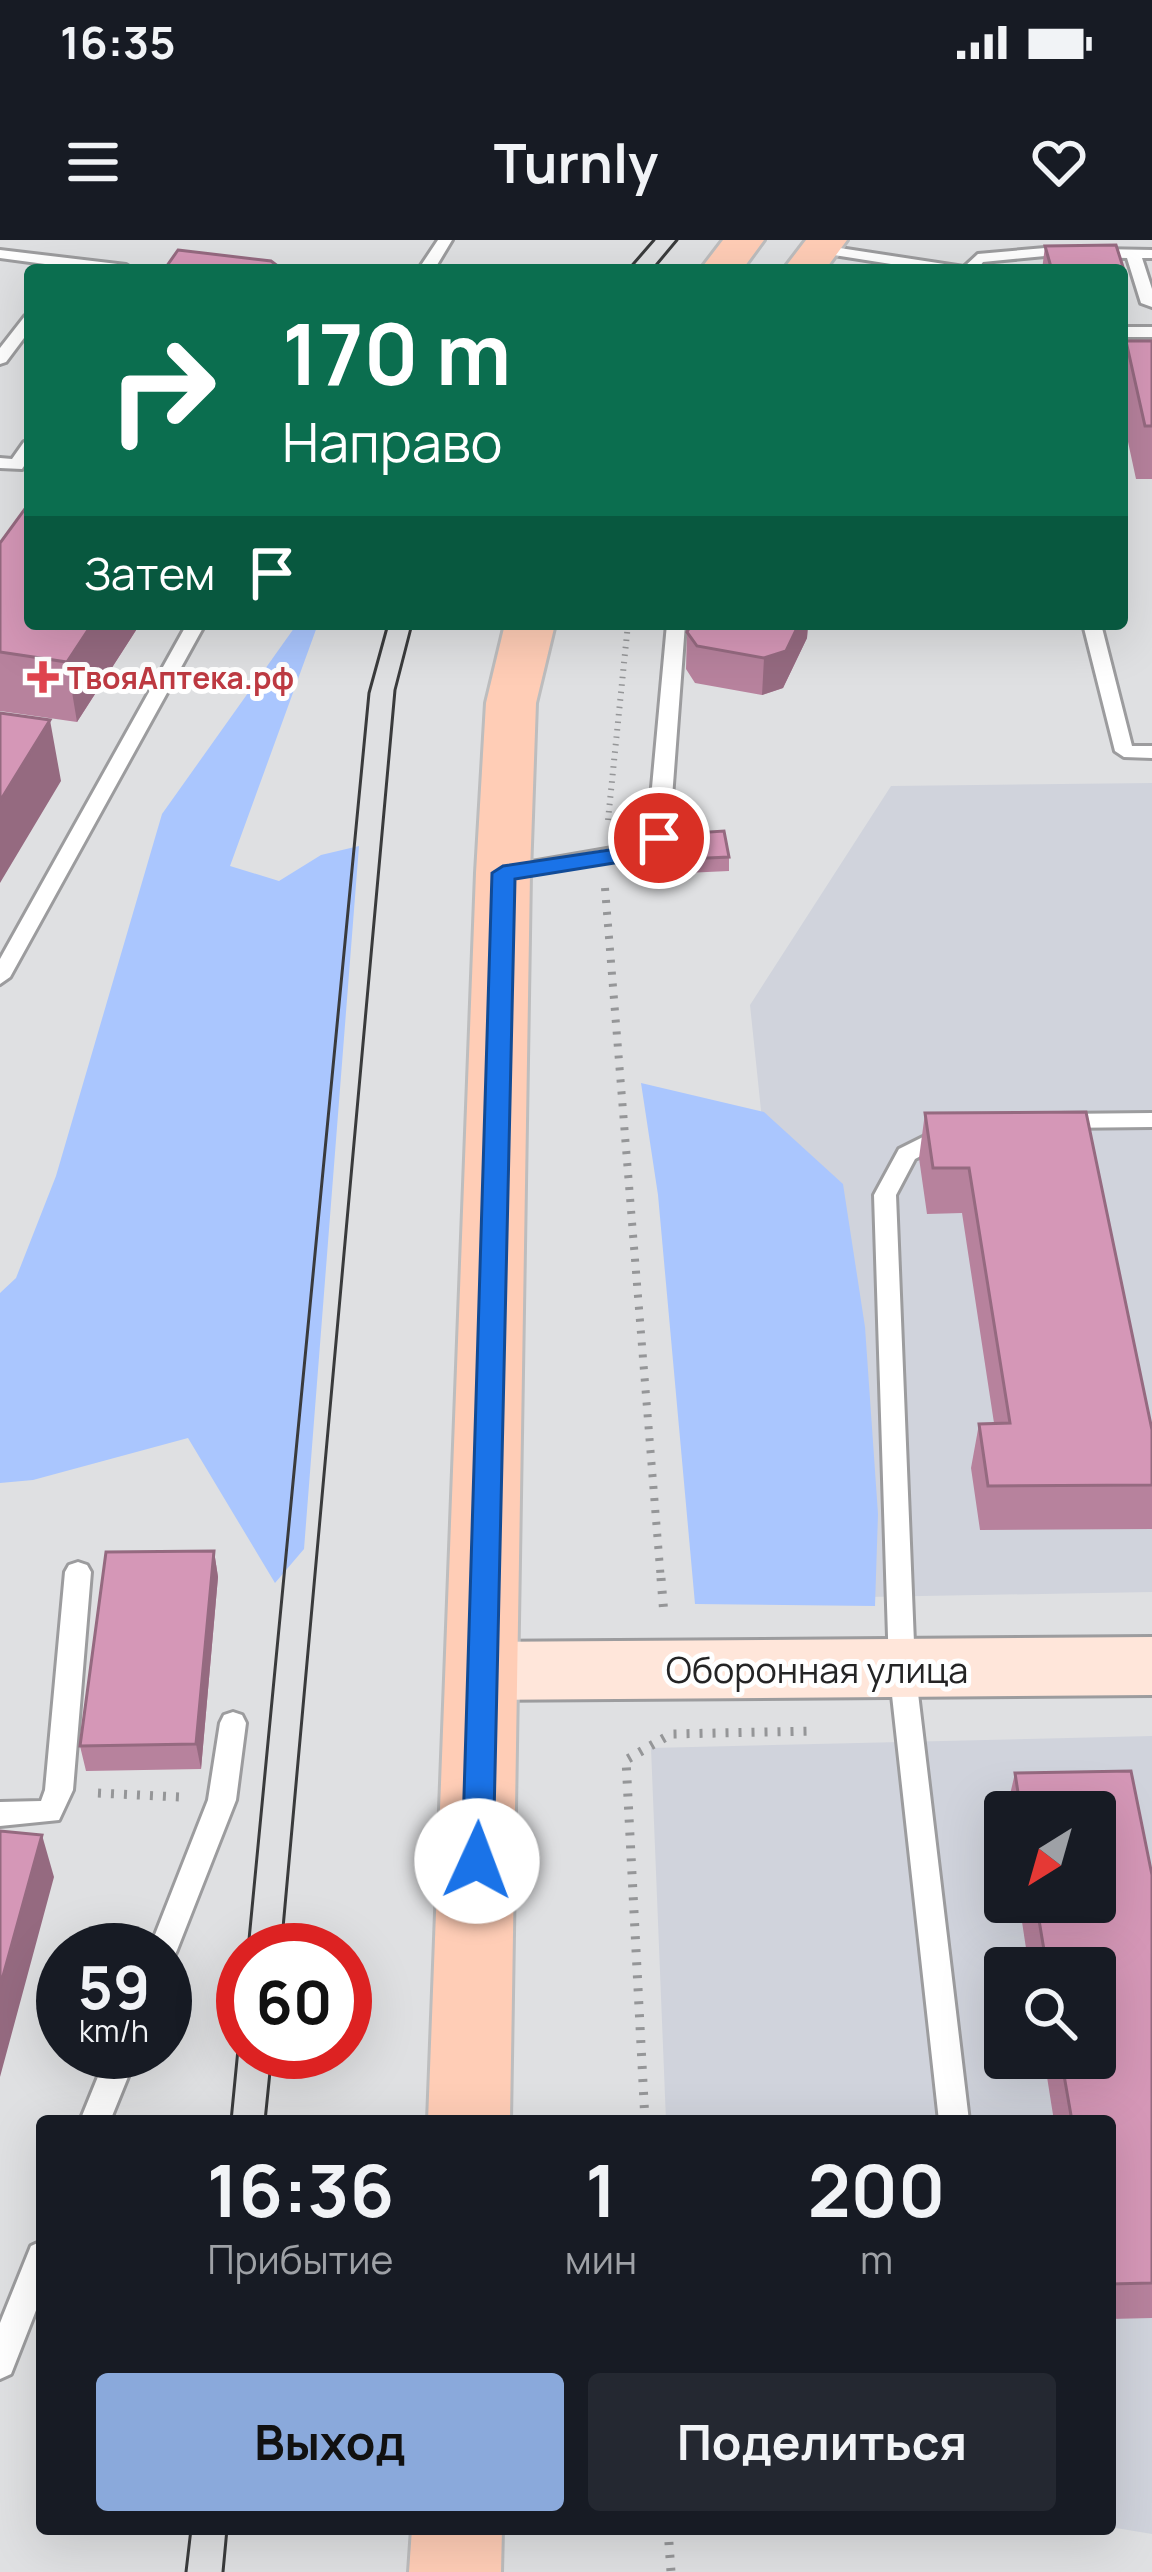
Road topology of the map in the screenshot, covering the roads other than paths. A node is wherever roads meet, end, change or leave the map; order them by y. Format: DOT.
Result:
graph roads {
  1 [pos="744,240"];
  2 [pos="817,253"];
  3 [pos="0,254"];
  4 [pos="1133,254"];
  5 [pos="1152,254"];
  6 [pos="49,264"];
  7 [pos="726,264"];
  8 [pos="909,264"];
  9 [pos="974,264"];
  10 [pos="1150,303"];
  11 [pos="24,327"];
  12 [pos="0,359"];
  13 [pos="193,630"];
  14 [pos="529,630"];
  15 [pos="676,630"];
  16 [pos="1094,630"];
  17 [pos="1152,752"];
  18 [pos="503,873"];
  19 [pos="0,977"];
  20 [pos="1152,1120"];
  21 [pos="1036,1121"];
  22 [pos="967,1122"];
  23 [pos="78,1572"];
  24 [pos="1152,1666"];
  25 [pos="482,1671"];
  26 [pos="905,1698"];
  27 [pos="233,1723"];
  28 [pos="0,1814"];
  29 [pos="174,1923"];
  30 [pos="111,2079"];
  31 [pos="97,2115"];
  32 [pos="470,2115"];
  33 [pos="953,2115"];
  34 [pos="36,2271"];
  35 [pos="0,2362"];
  36 [pos="457,2535"];
  37 [pos="455,2572"];
  1 -- 7 [label="main road"];
  2 -- 8 [label="lane"];
  3 -- 6 [label="lane"];
  4 -- 5 [label="lane"];
  4 -- 9 [label="lane"];
  4 -- 10 [label="lane"];
  11 -- 12 [label="lane"];
  13 -- 19 [label="lane"];
  14 -- 18 [label="main road"];
  15 -- 18 [label="lane"];
  16 -- 17 [label="lane"];
  18 -- 25 [label="main road"];
  20 -- 21 [label="lane"];
  22 -- 26 [label="lane"];
  23 -- 28 [label="lane"];
  24 -- 26 [label="street, Оборонная улица"];
  25 -- 26 [label="street, Оборонная улица"];
  25 -- 32 [label="main road"];
  26 -- 33 [label="lane"];
  27 -- 29 [label="lane"];
  30 -- 31 [label="lane"];
  34 -- 35 [label="lane"];
  36 -- 37 [label="main road"];
}
